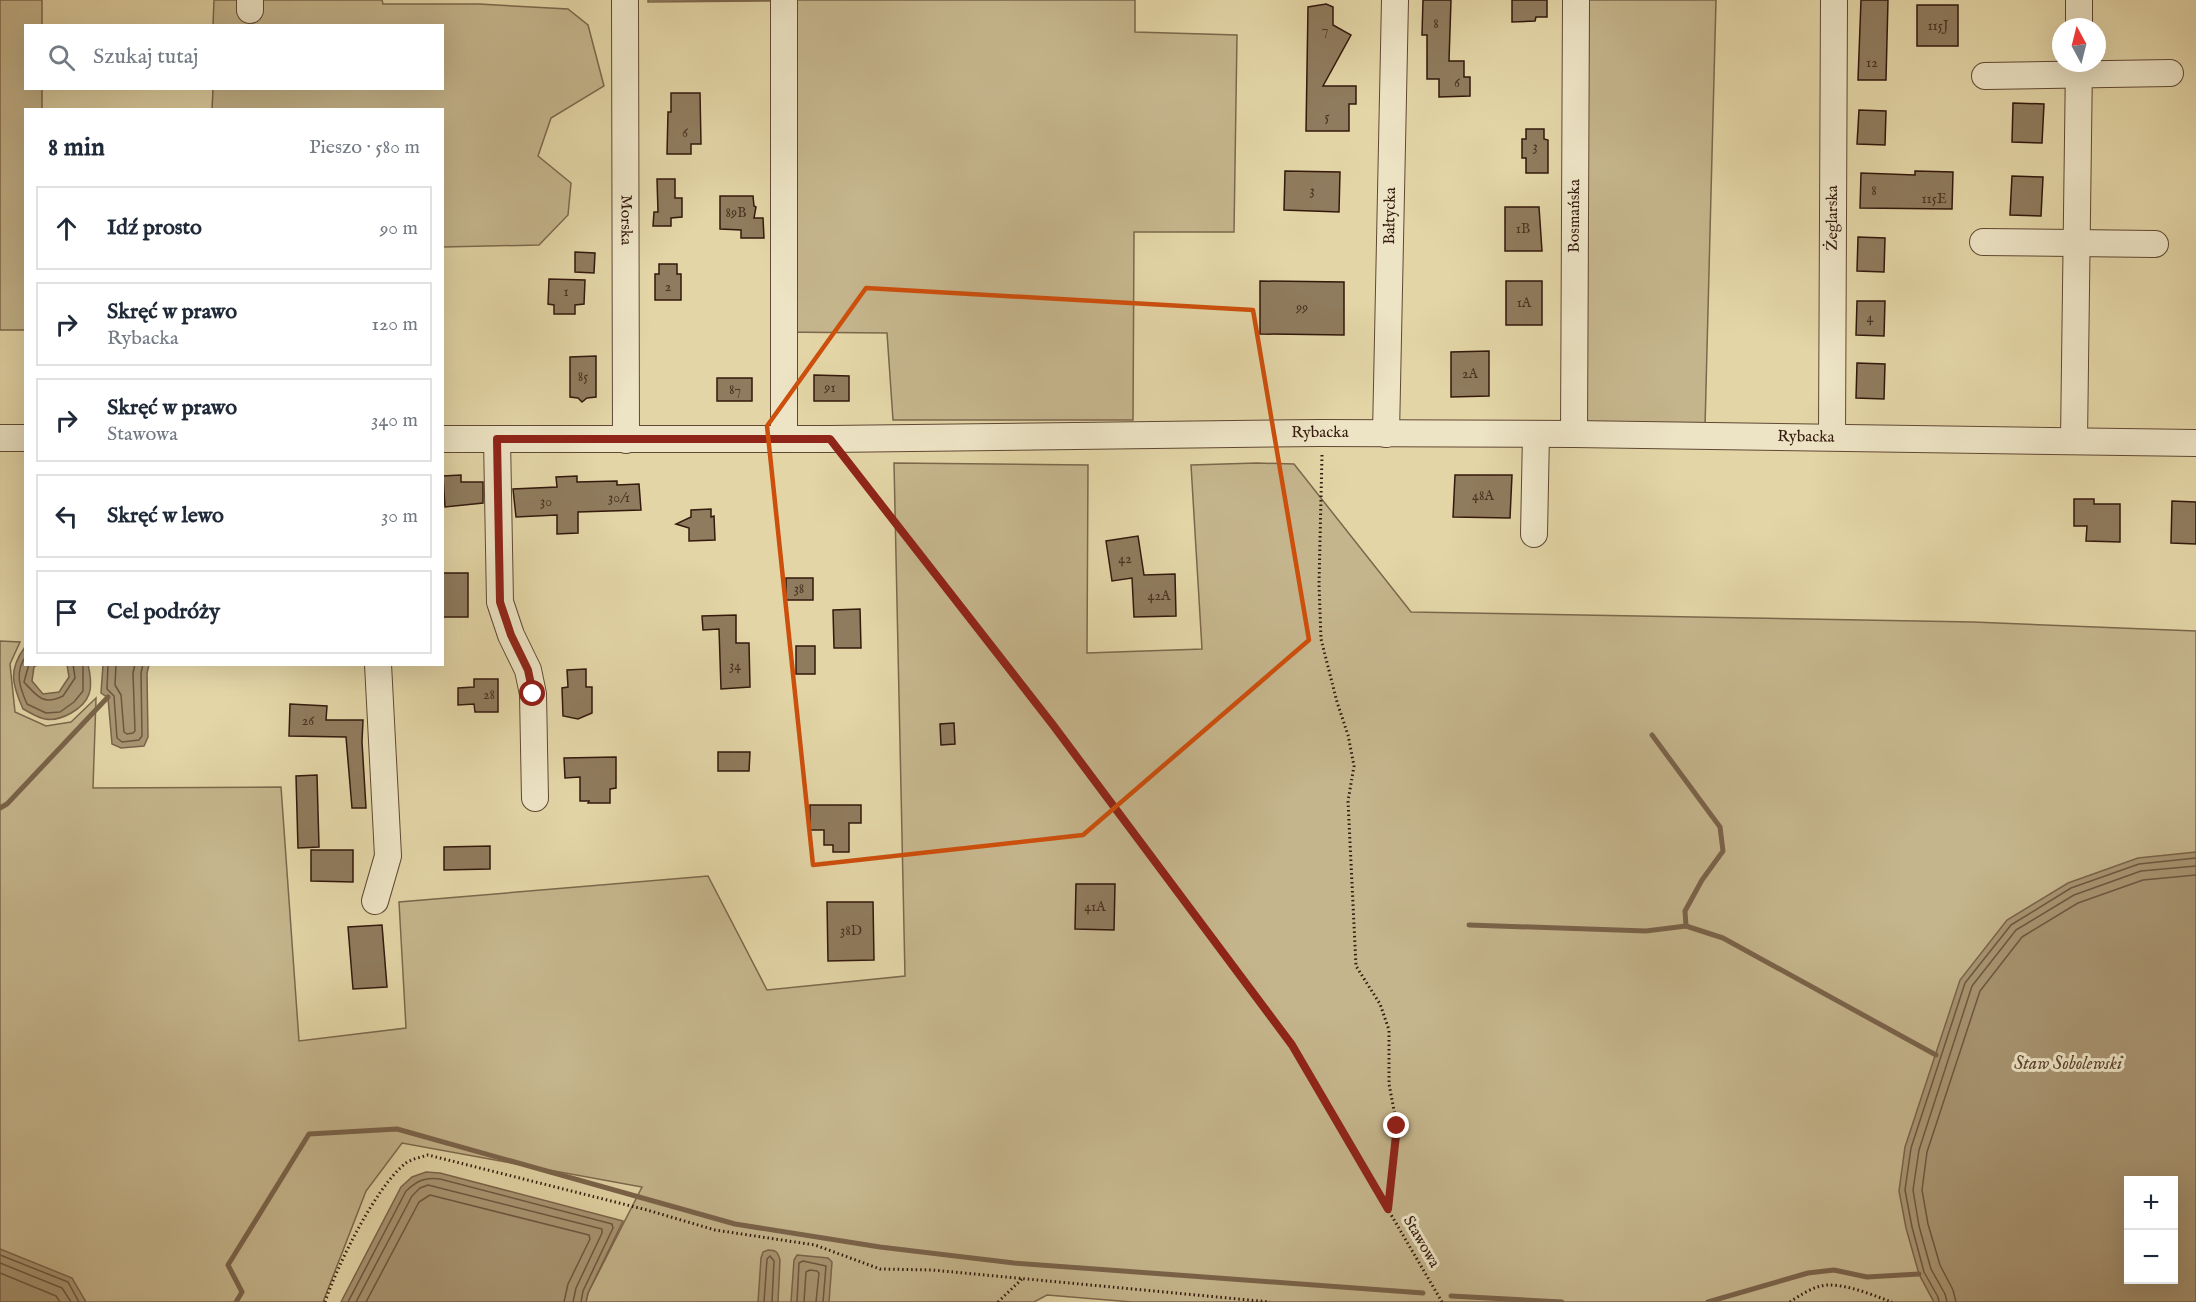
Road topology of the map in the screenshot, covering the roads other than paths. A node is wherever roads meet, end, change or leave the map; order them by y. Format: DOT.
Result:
graph roads {
  1 [pos="625,0"];
  2 [pos="784,0"];
  3 [pos="1395,0"];
  4 [pos="1576,0"];
  5 [pos="1834,0"];
  6 [pos="2079,0"];
  7 [pos="2079,18"];
  8 [pos="2106,70"];
  9 [pos="2052,71"];
  10 [pos="2079,72"];
  11 [pos="2170,73"];
  12 [pos="1984,76"];
  13 [pos="1983,242"];
  14 [pos="2077,243"];
  15 [pos="2155,244"];
  16 [pos="1386,434"];
  17 [pos="1536,434"];
  18 [pos="1574,434"];
  19 [pos="1832,437"];
  20 [pos="0,438"];
  21 [pos="24,438"];
  22 [pos="444,438"];
  23 [pos="497,439"];
  24 [pos="784,439"];
  25 [pos="626,440"];
  26 [pos="2073,440"];
  27 [pos="2196,443"];
  28 [pos="1534,534"];
  29 [pos="378,666"];
  30 [pos="535,798"];
  31 [pos="375,901"];
  1 -- 25 [label="street, Morska"];
  2 -- 24 [label="street"];
  3 -- 16 [label="street, Bałtycka"];
  4 -- 18 [label="street, Bosmańska"];
  5 -- 19 [label="street, Żeglarska"];
  6 -- 7 [label="street"];
  8 -- 11 [label="street"];
  9 -- 12 [label="street"];
  10 -- 14 [label="street"];
  13 -- 14 [label="street"];
  14 -- 15 [label="street"];
  14 -- 26 [label="street"];
  16 -- 17 [label="street, Rybacka"];
  16 -- 24 [label="street, Rybacka"];
  17 -- 18 [label="street, Rybacka"];
  17 -- 28 [label="street"];
  18 -- 19 [label="street, Rybacka"];
  19 -- 26 [label="street, Rybacka"];
  20 -- 21 [label="street"];
  22 -- 23 [label="street, Rybacka"];
  23 -- 25 [label="street, Rybacka"];
  23 -- 30 [label="street"];
  24 -- 25 [label="street, Rybacka"];
  26 -- 27 [label="street, Rybacka"];
  29 -- 31 [label="street"];
}
